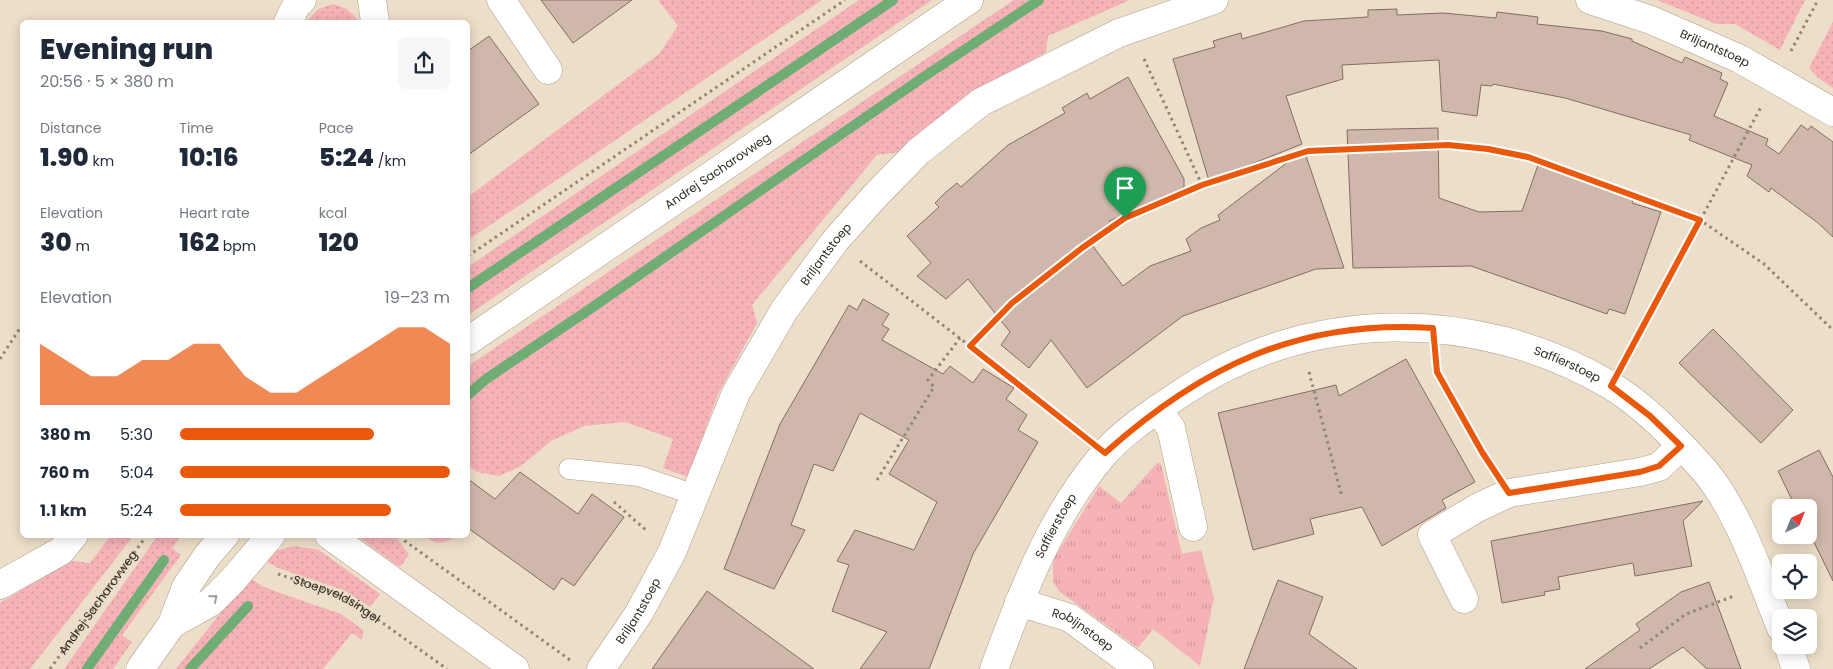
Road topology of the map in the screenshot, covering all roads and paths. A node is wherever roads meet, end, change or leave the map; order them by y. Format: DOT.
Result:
graph roads {
  1 [pos="302,0"];
  2 [pos="372,0"];
  3 [pos="501,0"];
  4 [pos="845,0"];
  5 [pos="969,0"];
  6 [pos="1214,0"];
  7 [pos="1590,0"];
  8 [pos="1818,0"];
  9 [pos="289,20"];
  10 [pos="375,20"];
  11 [pos="1130,28"];
  12 [pos="548,70"];
  13 [pos="1776,78"];
  14 [pos="1833,112"];
  15 [pos="1202,185"];
  16 [pos="1700,220"];
  17 [pos="835,241"];
  18 [pos="470,255"];
  19 [pos="20,328"];
  20 [pos="1433,328"];
  21 [pos="1833,330"];
  22 [pos="960,338"];
  23 [pos="1300,339"];
  24 [pos="470,340"];
  25 [pos="970,346"];
  26 [pos="0,359"];
  27 [pos="1611,386"];
  28 [pos="1157,409"];
  29 [pos="1681,446"];
  30 [pos="1105,453"];
  31 [pos="569,469"];
  32 [pos="597,472"];
  33 [pos="877,480"];
  34 [pos="1509,493"];
  35 [pos="695,495"];
  36 [pos="1342,497"];
  37 [pos="1193,527"];
  38 [pos="72,538"];
  39 [pos="145,538"];
  40 [pos="221,538"];
  41 [pos="269,538"];
  42 [pos="332,538"];
  43 [pos="403,538"];
  44 [pos="672,552"];
  45 [pos="252,558"];
  46 [pos="1764,584"];
  47 [pos="0,585"];
  48 [pos="1464,599"];
  49 [pos="1019,602"];
  50 [pos="1774,609"];
  51 [pos="172,624"];
  52 [pos="1640,648"];
  53 [pos="1791,654"];
  54 [pos="588,666"];
  55 [pos="50,669"];
  56 [pos="140,669"];
  57 [pos="447,669"];
  58 [pos="515,669"];
  59 [pos="994,669"];
  60 [pos="1140,669"];
  61 [pos="1796,669"];
  1 -- 9 [label="street"];
  2 -- 10 [label="street"];
  3 -- 12 [label="street"];
  4 -- 18 [label="path"];
  5 -- 24 [label="street, Andrej Sacharovweg"];
  6 -- 11 [label="street, Briljantstoep"];
  7 -- 13 [label="street, Briljantstoep"];
  8 -- 13 [label="path"];
  11 -- 15 [label="path"];
  11 -- 17 [label="street, Briljantstoep"];
  13 -- 14 [label="street, Briljantstoep"];
  13 -- 16 [label="path"];
  15 -- 16 [label="path"];
  15 -- 25 [label="path"];
  16 -- 21 [label="path"];
  16 -- 27 [label="path"];
  17 -- 22 [label="path"];
  17 -- 35 [label="street, Briljantstoep"];
  19 -- 26 [label="path"];
  20 -- 23 [label="street, Saffierstoep"];
  20 -- 27 [label="street, Saffierstoep"];
  20 -- 34 [label="path"];
  22 -- 25 [label="path"];
  22 -- 33 [label="path"];
  23 -- 28 [label="street, Saffierstoep"];
  23 -- 36 [label="path"];
  25 -- 30 [label="path"];
  27 -- 29 [label="street, Saffierstoep"];
  28 -- 30 [label="street, Saffierstoep"];
  28 -- 37 [label="street"];
  29 -- 34 [label="street"];
  29 -- 46 [label="street, Saffierstoep"];
  30 -- 49 [label="street, Saffierstoep"];
  31 -- 32 [label="lane"];
  32 -- 35 [label="lane"];
  32 -- 44 [label="path"];
  34 -- 48 [label="street"];
  35 -- 44 [label="street, Briljantstoep"];
  38 -- 47 [label="street"];
  39 -- 55 [label="path, Andrej Sacharovweg"];
  40 -- 51 [label="street"];
  41 -- 45 [label="street"];
  42 -- 58 [label="street"];
  43 -- 54 [label="path"];
  44 -- 54 [label="street, Briljantstoep"];
  51 -- 45 [label="street, one-way"];
  45 -- 57 [label="path, Stoepveldsingel"];
  46 -- 50 [label="street, Saffierstoep"];
  46 -- 52 [label="path"];
  49 -- 59 [label="street, Saffierstoep"];
  49 -- 60 [label="street, Robijnstoep"];
  51 -- 56 [label="street"];
  53 -- 61 [label="street"];
}
